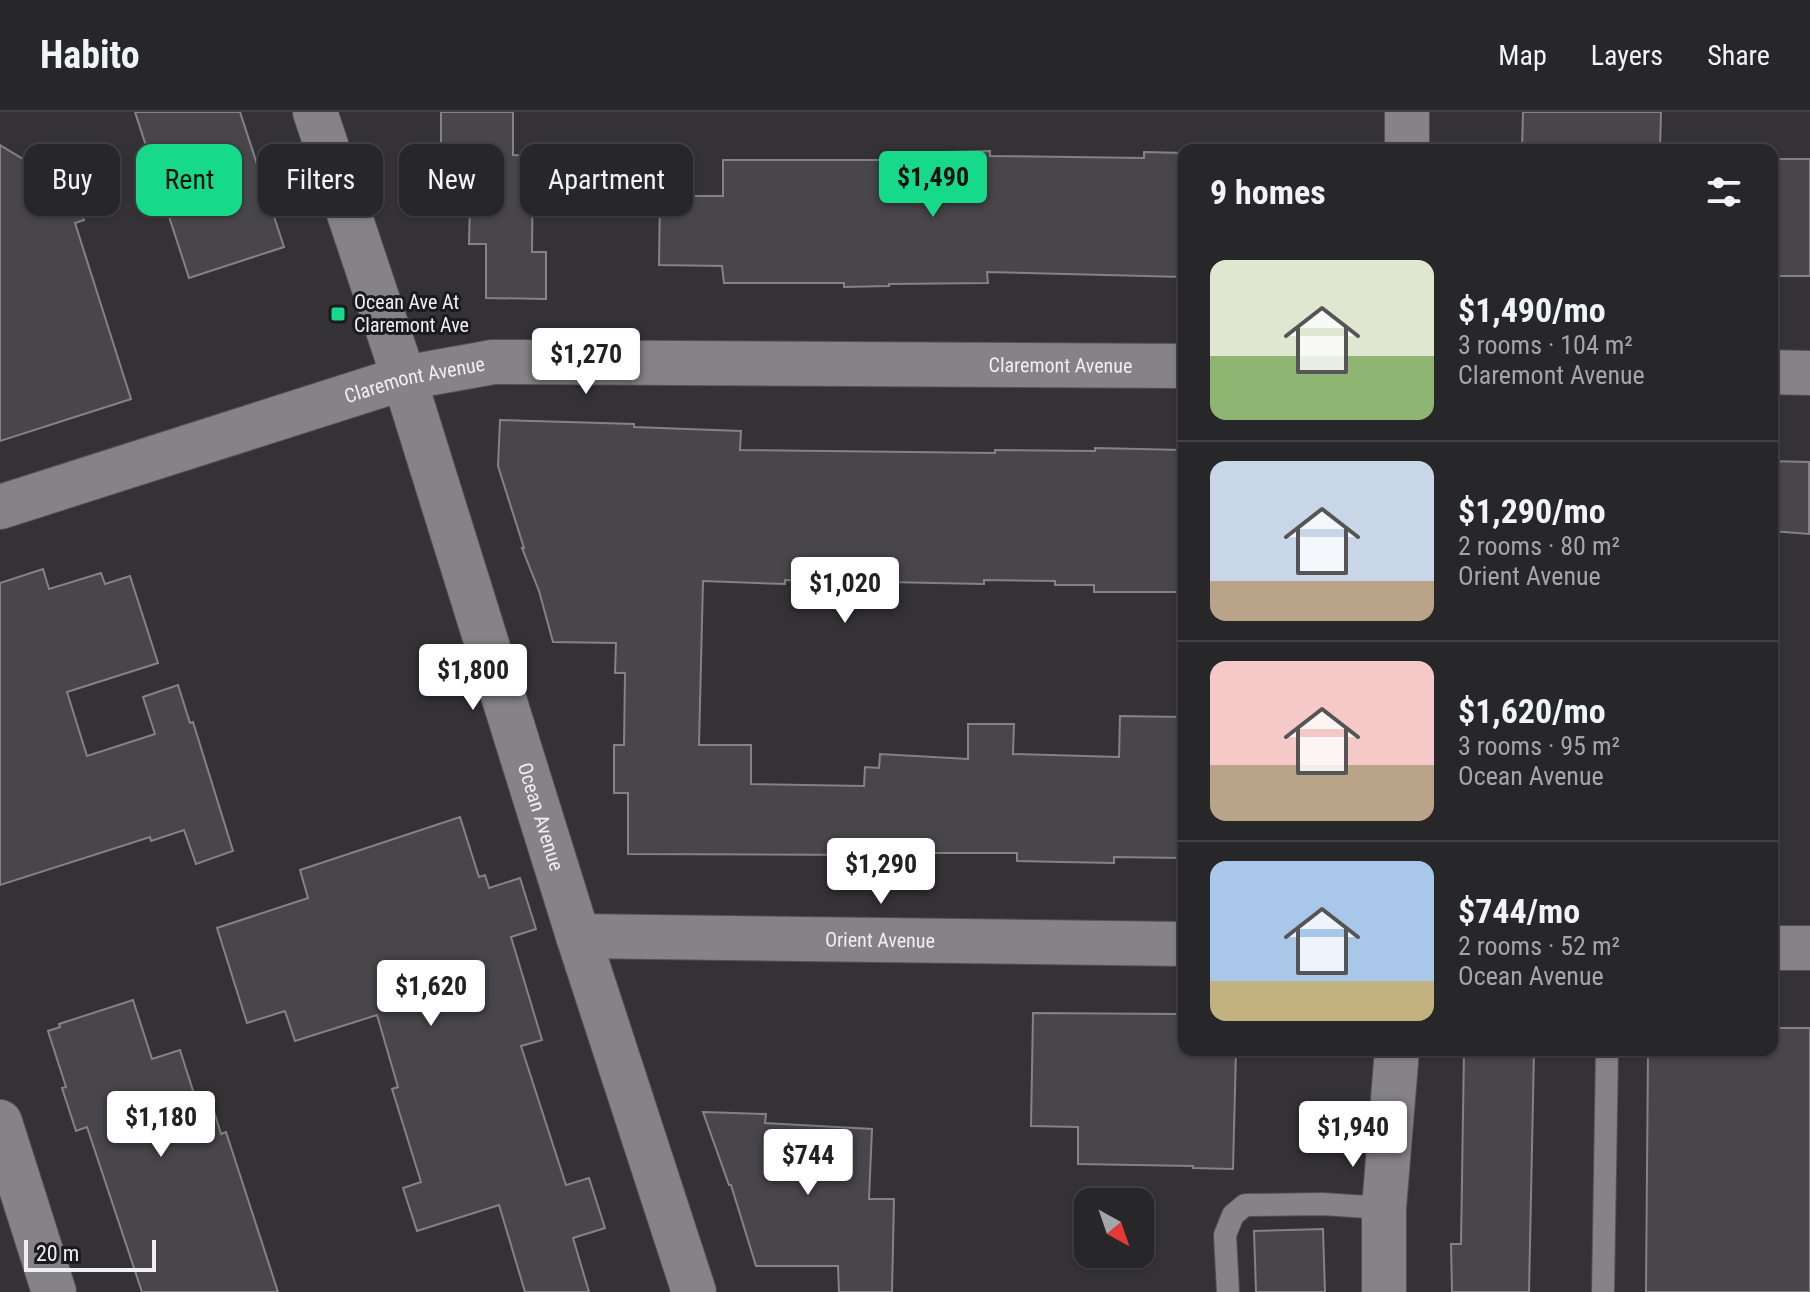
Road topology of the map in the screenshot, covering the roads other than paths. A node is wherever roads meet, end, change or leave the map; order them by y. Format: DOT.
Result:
graph roads {
  1 [pos="315,112"];
  2 [pos="1407,112"];
  3 [pos="1407,144"];
  4 [pos="1178,366"];
  5 [pos="1778,372"];
  6 [pos="1810,373"];
  7 [pos="404,378"];
  8 [pos="0,507"];
  9 [pos="578,936"];
  10 [pos="1178,944"];
  11 [pos="1778,948"];
  12 [pos="1810,948"];
  13 [pos="1397,1056"];
  14 [pos="1607,1056"];
  15 [pos="0,1122"];
  16 [pos="1384,1208"];
  17 [pos="54,1292"];
  18 [pos="694,1292"];
  19 [pos="1228,1292"];
  20 [pos="1384,1292"];
  21 [pos="1603,1292"];
  1 -- 7 [label="street, Ocean Avenue"];
  2 -- 3 [label="street"];
  4 -- 7 [label="street, Claremont Avenue"];
  5 -- 6 [label="street"];
  7 -- 8 [label="street, Claremont Avenue"];
  7 -- 9 [label="street, Ocean Avenue"];
  9 -- 10 [label="street, Orient Avenue"];
  9 -- 18 [label="street, Ocean Avenue"];
  11 -- 12 [label="street"];
  13 -- 16 [label="street"];
  14 -- 21 [label="lane"];
  15 -- 17 [label="street"];
  16 -- 19 [label="lane"];
  16 -- 20 [label="street"];
}
